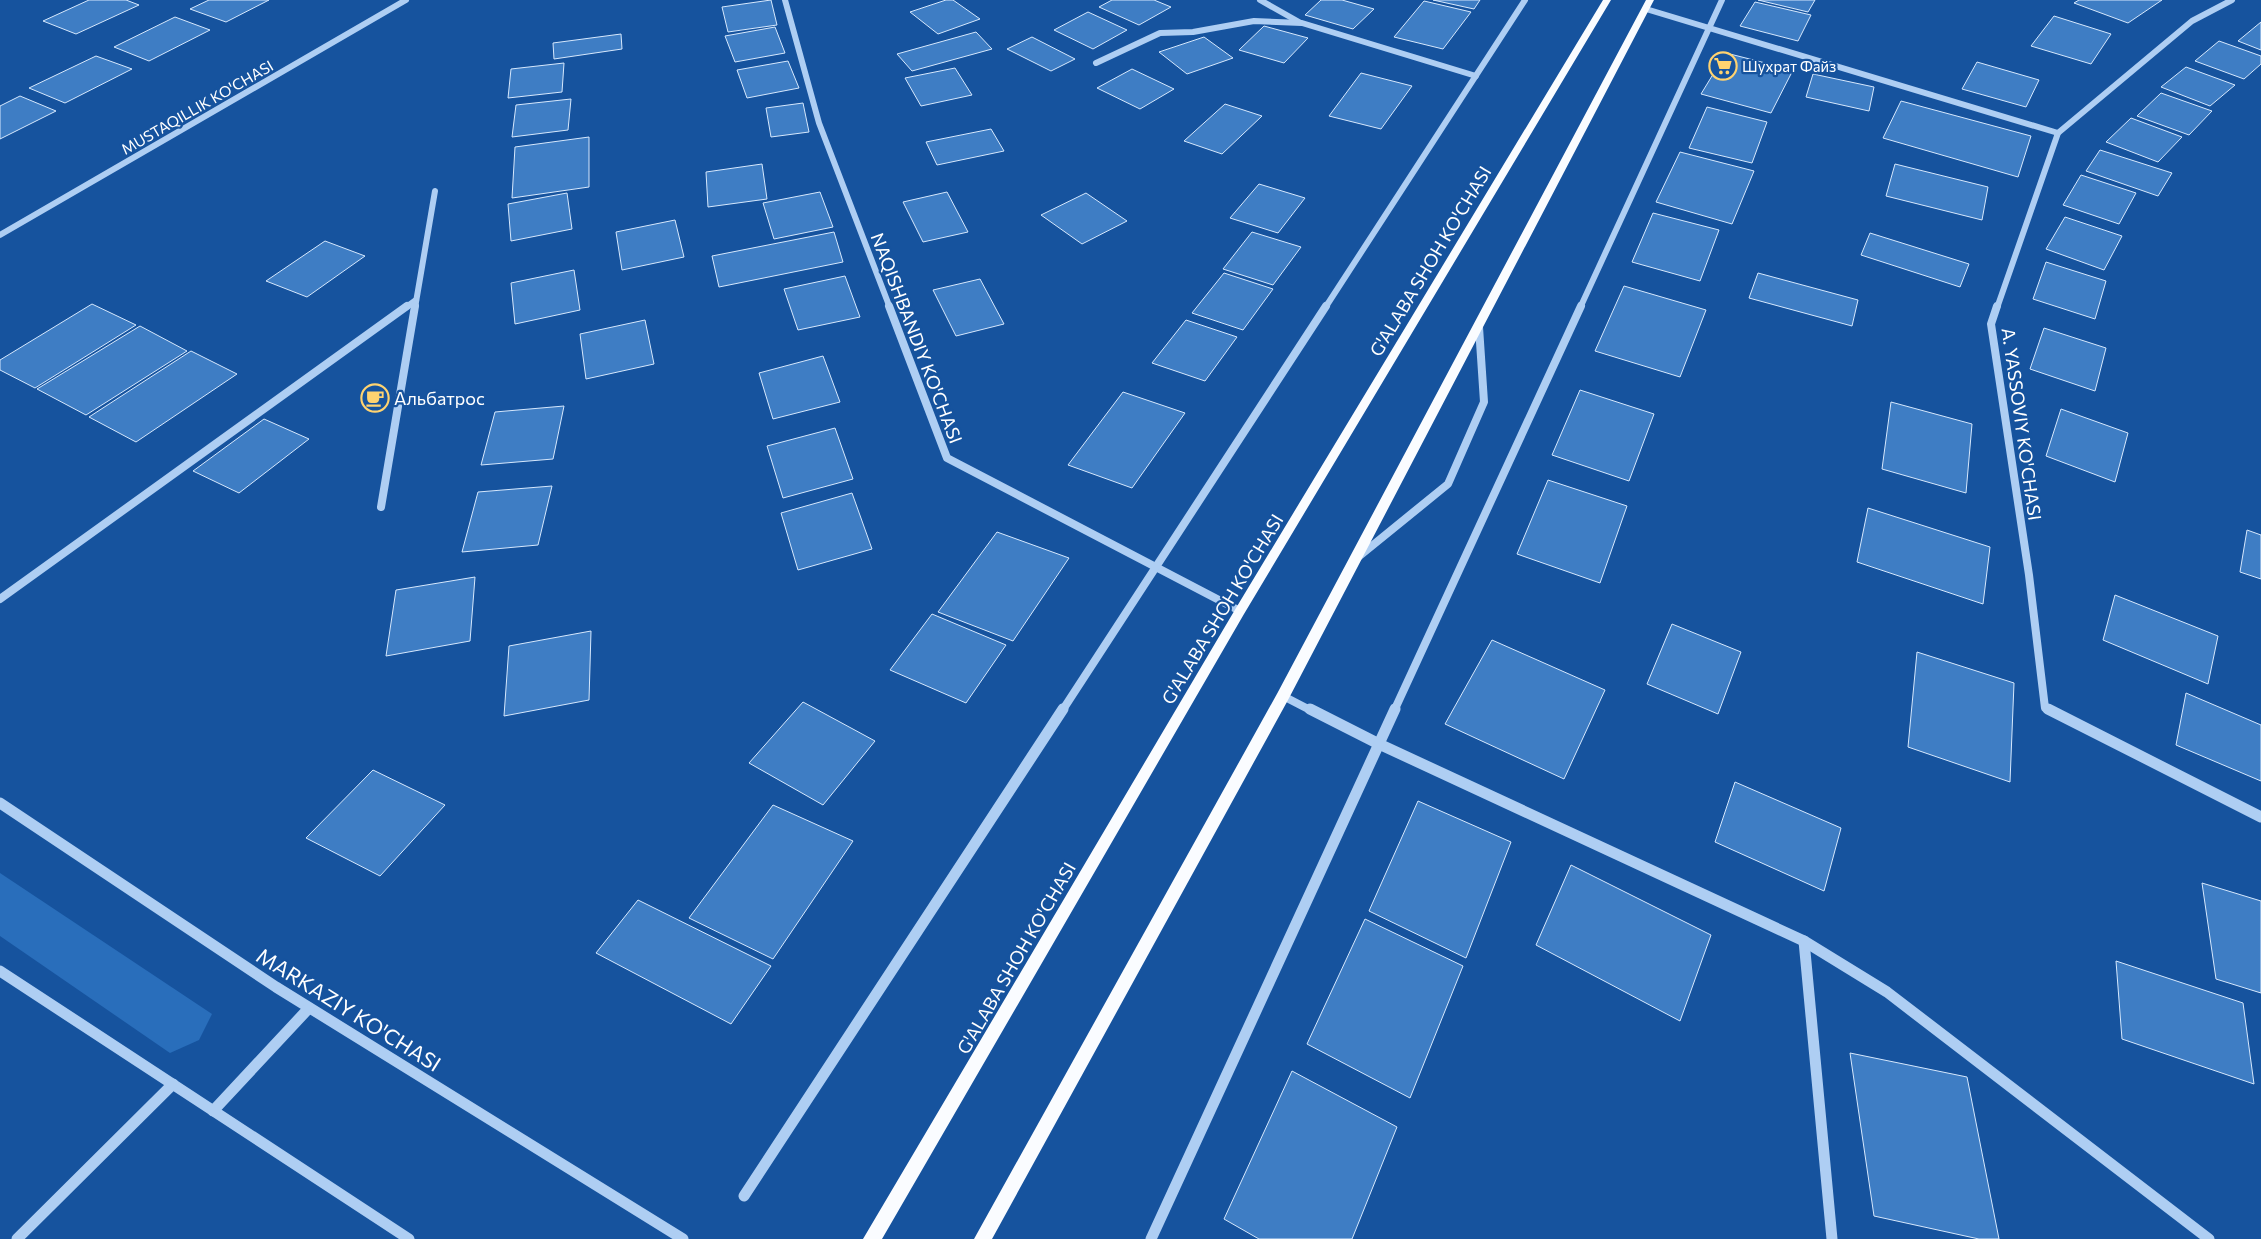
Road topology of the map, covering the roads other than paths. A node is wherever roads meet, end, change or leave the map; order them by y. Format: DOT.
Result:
graph roads {
  1 [pos="406,0"];
  2 [pos="785,0"];
  3 [pos="1260,0"];
  4 [pos="1525,0"];
  5 [pos="1607,0"];
  6 [pos="1722,0"];
  7 [pos="2232,0"];
  8 [pos="1648,5"];
  9 [pos="1302,23"];
  10 [pos="1709,28"];
  11 [pos="1096,63"];
  12 [pos="1476,76"];
  13 [pos="2058,133"];
  14 [pos="434,192"];
  15 [pos="0,234"];
  16 [pos="416,300"];
  17 [pos="1479,327"];
  18 [pos="381,507"];
  19 [pos="1355,560"];
  20 [pos="1156,568"];
  21 [pos="0,599"];
  22 [pos="1240,611"];
  23 [pos="1283,696"];
  24 [pos="1379,744"];
  25 [pos="0,803"];
  26 [pos="2261,817"];
  27 [pos="1804,941"];
  28 [pos="0,971"];
  29 [pos="309,1008"];
  30 [pos="173,1084"];
  31 [pos="213,1111"];
  32 [pos="744,1196"];
  33 [pos="17,1239"];
  34 [pos="409,1239"];
  35 [pos="683,1239"];
  36 [pos="872,1239"];
  37 [pos="984,1239"];
  38 [pos="1151,1239"];
  39 [pos="1832,1239"];
  40 [pos="2209,1239"];
  1 -- 15 [label="street, MUSTAQILLIK KO'CHASI"];
  2 -- 20 [label="street, NAQISHBANDIY KO'CHASI"];
  3 -- 9 [label="street"];
  4 -- 12 [label="street"];
  5 -- 22 [label="main road, G'ALABA SHOH KO'CHASI"];
  6 -- 10 [label="street"];
  7 -- 13 [label="street"];
  8 -- 10 [label="street"];
  8 -- 17 [label="main road"];
  9 -- 11 [label="street"];
  9 -- 12 [label="street"];
  10 -- 13 [label="street"];
  10 -- 24 [label="street"];
  12 -- 20 [label="street"];
  13 -- 26 [label="street, A. YASSOVIY KO'CHASI"];
  14 -- 16 [label="street"];
  16 -- 18 [label="street"];
  16 -- 21 [label="street"];
  17 -- 19 [label="main road"];
  17 -- 19 [label="street"];
  19 -- 23 [label="main road"];
  20 -- 22 [label="street, NAQISHBANDIY KO'CHASI"];
  20 -- 32 [label="street"];
  22 -- 36 [label="main road, G'ALABA SHOH KO'CHASI"];
  23 -- 24 [label="street"];
  23 -- 37 [label="main road"];
  24 -- 27 [label="street"];
  24 -- 38 [label="street"];
  25 -- 29 [label="street, MARKAZIY KO'CHASI"];
  27 -- 39 [label="street"];
  27 -- 40 [label="street"];
  28 -- 30 [label="street"];
  29 -- 31 [label="street"];
  29 -- 35 [label="street, MARKAZIY KO'CHASI"];
  30 -- 31 [label="street"];
  30 -- 33 [label="street"];
  31 -- 34 [label="street"];
}
